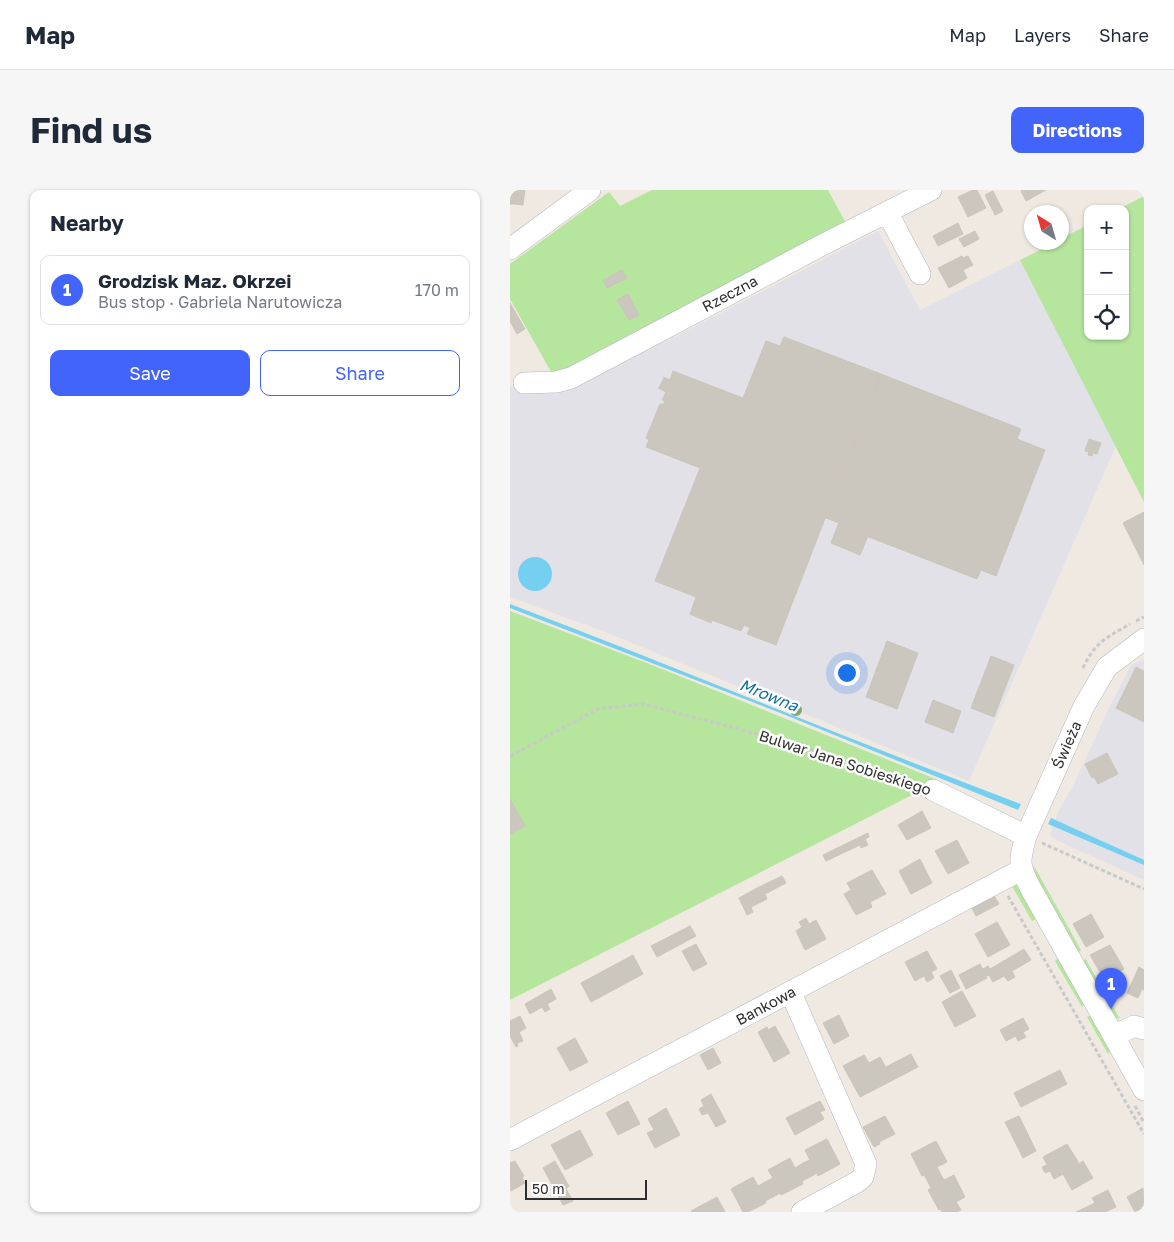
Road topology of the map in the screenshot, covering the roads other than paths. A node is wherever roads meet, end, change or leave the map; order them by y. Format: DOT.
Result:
graph roads {
  1 [pos="590,190"];
  2 [pos="931,190"];
  3 [pos="887,212"];
  4 [pos="510,249"];
  5 [pos="920,274"];
  6 [pos="524,383"];
  7 [pos="1144,639"];
  8 [pos="933,790"];
  9 [pos="1034,842"];
  10 [pos="1021,870"];
  11 [pos="791,993"];
  12 [pos="1144,1029"];
  13 [pos="1114,1036"];
  14 [pos="1144,1090"];
  15 [pos="510,1140"];
  16 [pos="802,1212"];
  1 -- 4 [label="street"];
  2 -- 3 [label="street, Rzeczna"];
  3 -- 5 [label="street"];
  3 -- 6 [label="street, Rzeczna"];
  7 -- 9 [label="street, Świeża"];
  8 -- 9 [label="street, Bulwar Jana Sobieskiego"];
  9 -- 10 [label="street, Świeża"];
  10 -- 11 [label="street, Bankowa"];
  10 -- 13 [label="street"];
  11 -- 15 [label="street, Bankowa"];
  11 -- 16 [label="street"];
  12 -- 13 [label="street"];
  13 -- 14 [label="street"];
}
